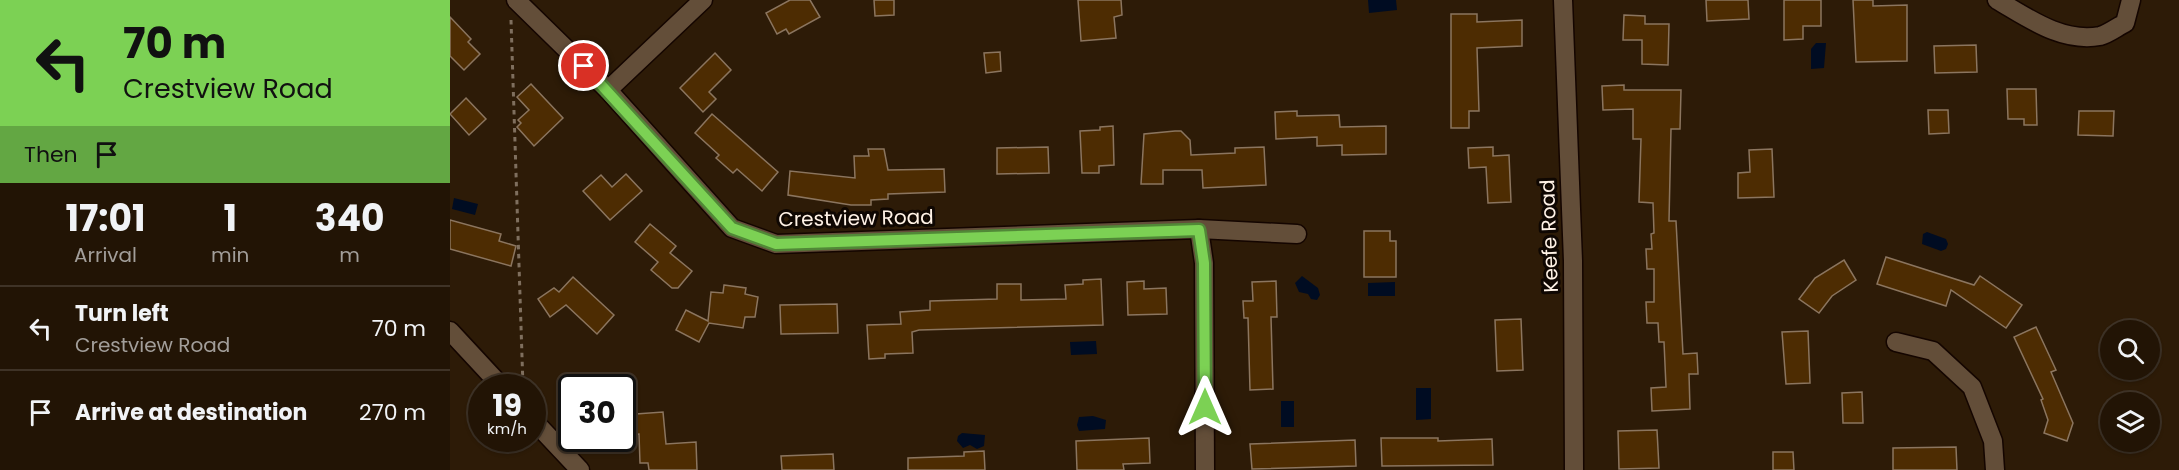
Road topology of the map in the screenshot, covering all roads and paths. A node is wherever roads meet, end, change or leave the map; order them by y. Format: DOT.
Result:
graph roads {
  1 [pos="703,0"];
  2 [pos="1563,0"];
  3 [pos="1997,0"];
  4 [pos="2131,0"];
  5 [pos="513,6"];
  6 [pos="608,90"];
  7 [pos="1199,230"];
  8 [pos="1297,234"];
  9 [pos="450,331"];
  10 [pos="1896,342"];
  11 [pos="490,374"];
  12 [pos="523,374"];
  13 [pos="546,434"];
  14 [pos="580,470"];
  15 [pos="1205,470"];
  16 [pos="1574,470"];
  17 [pos="1995,470"];
  1 -- 6 [label="street"];
  2 -- 16 [label="street, Keefe Road"];
  3 -- 4 [label="street"];
  5 -- 6 [label="street, Crestview Road"];
  5 -- 12 [label="path"];
  6 -- 7 [label="street, Crestview Road"];
  7 -- 8 [label="street, Crestview Road"];
  7 -- 15 [label="street"];
  9 -- 11 [label="street"];
  10 -- 17 [label="street"];
  13 -- 14 [label="street"];
}
